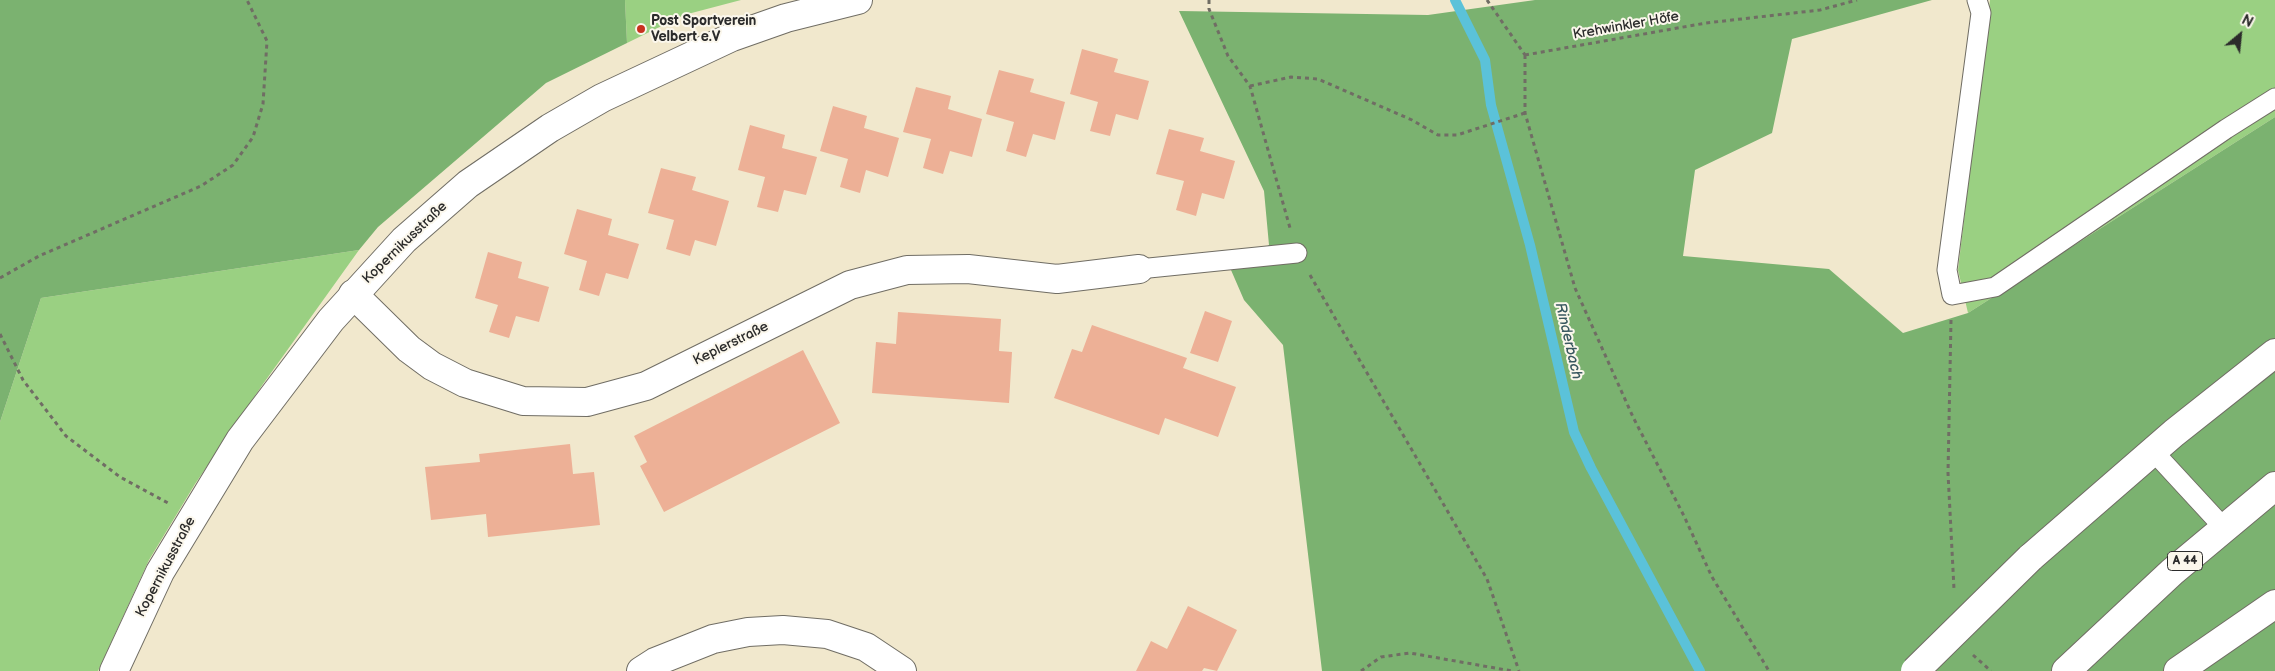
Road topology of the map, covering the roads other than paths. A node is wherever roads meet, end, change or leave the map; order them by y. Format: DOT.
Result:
graph roads {
  1 [pos="858,0"];
  2 [pos="1977,0"];
  3 [pos="2275,98"];
  4 [pos="1297,253"];
  5 [pos="1139,269"];
  6 [pos="353,294"];
  7 [pos="2275,353"];
  8 [pos="2153,451"];
  9 [pos="2275,486"];
  10 [pos="2224,528"];
  11 [pos="2275,604"];
  12 [pos="114,671"];
  13 [pos="640,671"];
  14 [pos="902,671"];
  15 [pos="1915,671"];
  16 [pos="2066,671"];
  17 [pos="2178,671"];
  1 -- 6 [label="main road, Kopernikusstraße"];
  2 -- 3 [label="lane"];
  4 -- 5 [label="lane"];
  5 -- 6 [label="main road, Keplerstraße"];
  6 -- 12 [label="main road, Kopernikusstraße"];
  7 -- 8 [label="main road"];
  8 -- 10 [label="lane"];
  8 -- 15 [label="main road, bridge"];
  9 -- 10 [label="main road, A 44"];
  10 -- 16 [label="main road, A 44"];
  11 -- 17 [label="main road"];
  13 -- 14 [label="main road"];
}
